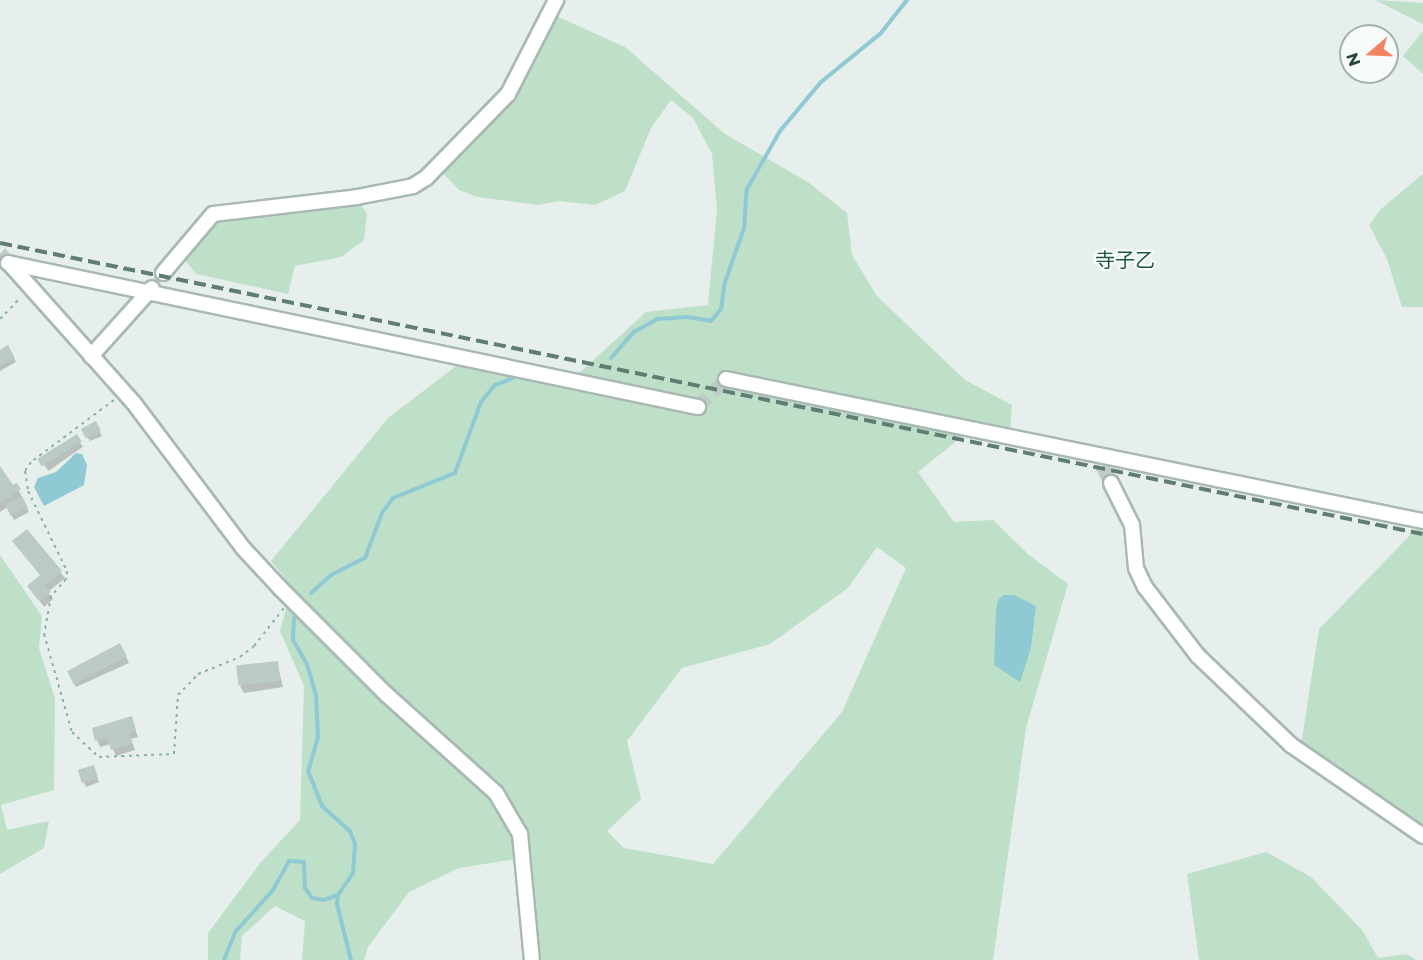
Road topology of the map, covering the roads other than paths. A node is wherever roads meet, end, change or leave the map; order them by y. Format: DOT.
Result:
graph roads {
  1 [pos="556,0"];
  2 [pos="5,263"];
  3 [pos="163,273"];
  4 [pos="151,290"];
  5 [pos="91,356"];
  6 [pos="726,380"];
  7 [pos="698,407"];
  8 [pos="1111,483"];
  9 [pos="1423,521"];
  10 [pos="1423,836"];
  11 [pos="532,960"];
  1 -- 3 [label="street"];
  2 -- 4 [label="street"];
  2 -- 5 [label="street"];
  4 -- 5 [label="street"];
  4 -- 7 [label="street"];
  5 -- 11 [label="street"];
  6 -- 9 [label="street"];
  8 -- 10 [label="street"];
}
